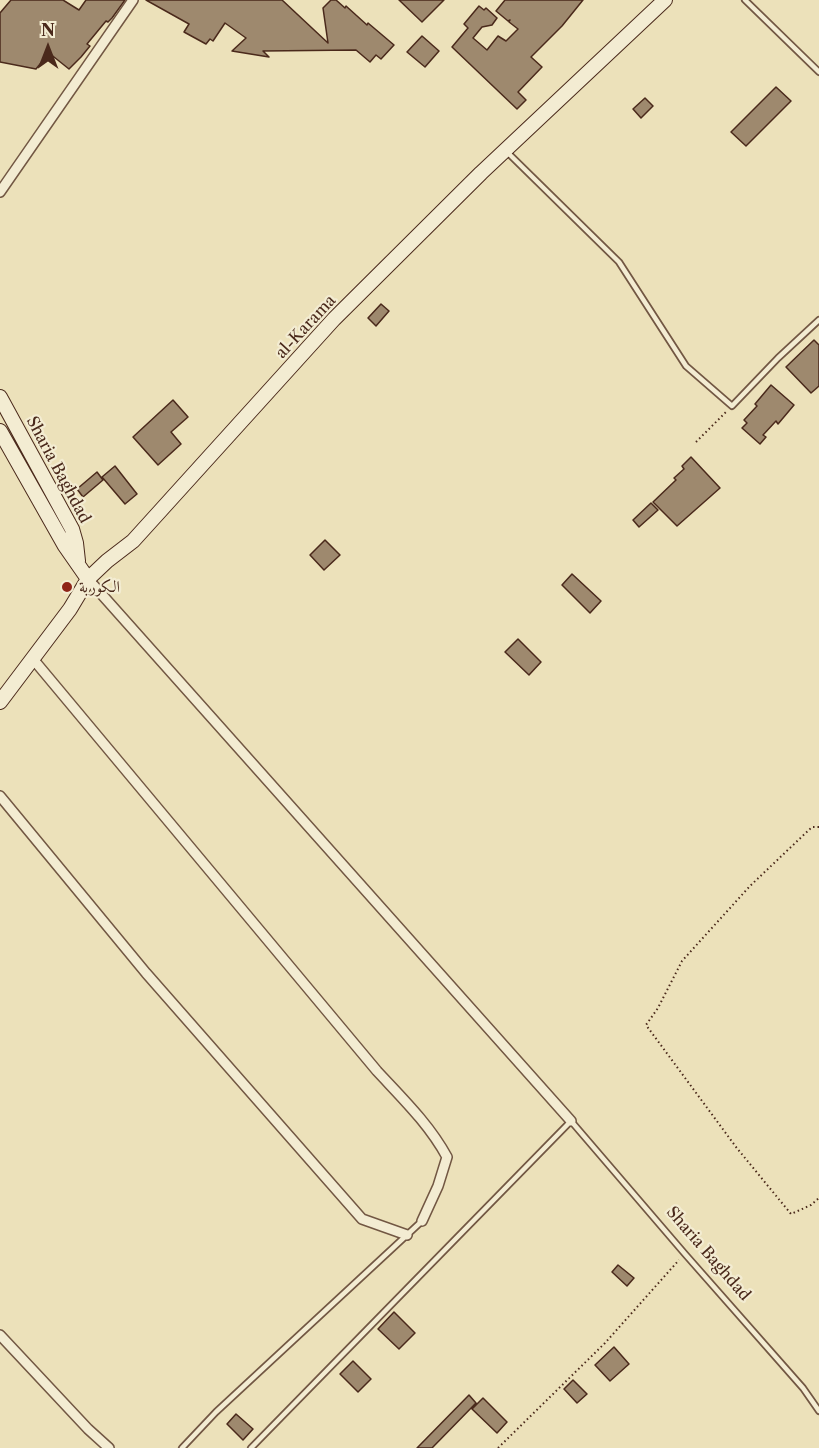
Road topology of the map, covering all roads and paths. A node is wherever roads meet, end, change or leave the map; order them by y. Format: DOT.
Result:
graph roads {
  1 [pos="133,0"];
  2 [pos="665,0"];
  3 [pos="745,0"];
  4 [pos="819,72"];
  5 [pos="506,151"];
  6 [pos="0,192"];
  7 [pos="819,320"];
  8 [pos="0,397"];
  9 [pos="732,406"];
  10 [pos="0,431"];
  11 [pos="696,442"];
  12 [pos="78,561"];
  13 [pos="88,579"];
  14 [pos="33,659"];
  15 [pos="0,702"];
  16 [pos="0,796"];
  17 [pos="819,827"];
  18 [pos="572,1120"];
  19 [pos="819,1198"];
  20 [pos="422,1221"];
  21 [pos="407,1235"];
  22 [pos="685,1254"];
  23 [pos="0,1335"];
  24 [pos="819,1411"];
  25 [pos="109,1448"];
  26 [pos="182,1448"];
  27 [pos="251,1448"];
  28 [pos="498,1448"];
  1 -- 6 [label="street"];
  2 -- 5 [label="main road, al-Karama"];
  3 -- 4 [label="lane"];
  5 -- 9 [label="lane"];
  5 -- 13 [label="main road, al-Karama"];
  7 -- 9 [label="lane"];
  8 -- 12 [label="main road, Sharia Baghdad"];
  9 -- 11 [label="path"];
  10 -- 12 [label="main road, Sharia Baghdad"];
  12 -- 13 [label="main road, Sharia Baghdad"];
  13 -- 14 [label="main road, al-Karama"];
  13 -- 18 [label="street"];
  14 -- 15 [label="main road, al-Karama"];
  14 -- 20 [label="street"];
  16 -- 21 [label="street"];
  17 -- 19 [label="path"];
  18 -- 22 [label="lane, Sharia Baghdad"];
  18 -- 27 [label="lane"];
  20 -- 21 [label="lane"];
  21 -- 26 [label="lane"];
  22 -- 24 [label="lane, Sharia Baghdad"];
  22 -- 28 [label="path"];
  23 -- 25 [label="street"];
}
